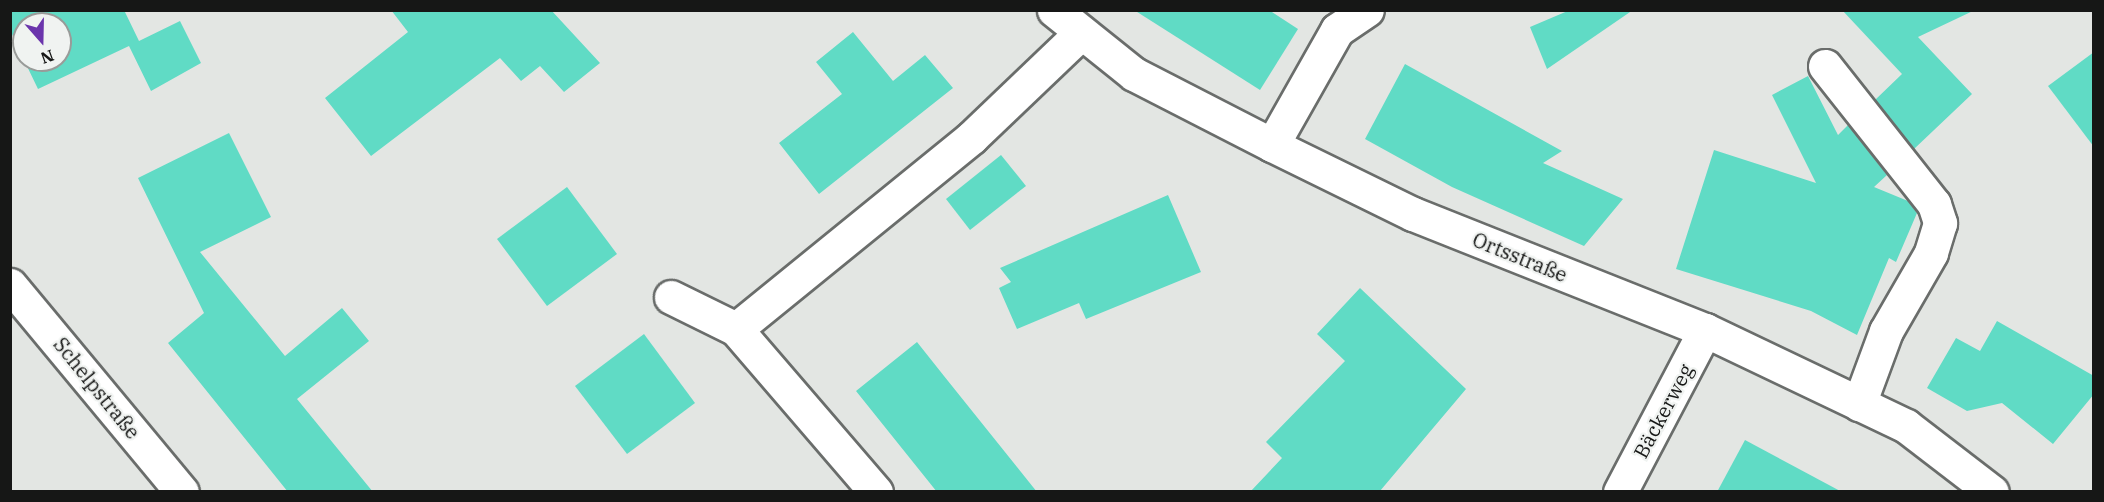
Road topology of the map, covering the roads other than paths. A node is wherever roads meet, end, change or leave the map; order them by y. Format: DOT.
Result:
graph roads {
  1 [pos="1054,10"];
  2 [pos="1367,10"];
  3 [pos="1082,33"];
  4 [pos="1826,66"];
  5 [pos="1272,145"];
  6 [pos="10,285"];
  7 [pos="671,297"];
  8 [pos="736,329"];
  9 [pos="1705,330"];
  10 [pos="1859,404"];
  11 [pos="182,492"];
  12 [pos="876,492"];
  13 [pos="1620,492"];
  14 [pos="1992,492"];
  1 -- 3 [label="street, Ortsstraße"];
  2 -- 5 [label="street"];
  3 -- 5 [label="street, Ortsstraße"];
  3 -- 8 [label="street"];
  4 -- 10 [label="street"];
  5 -- 9 [label="street, Ortsstraße"];
  6 -- 11 [label="street, Schelpstraße"];
  7 -- 8 [label="street"];
  8 -- 12 [label="street"];
  9 -- 10 [label="street, Ortsstraße"];
  9 -- 13 [label="street, Bäckerweg"];
  10 -- 14 [label="street, Ortsstraße"];
}
